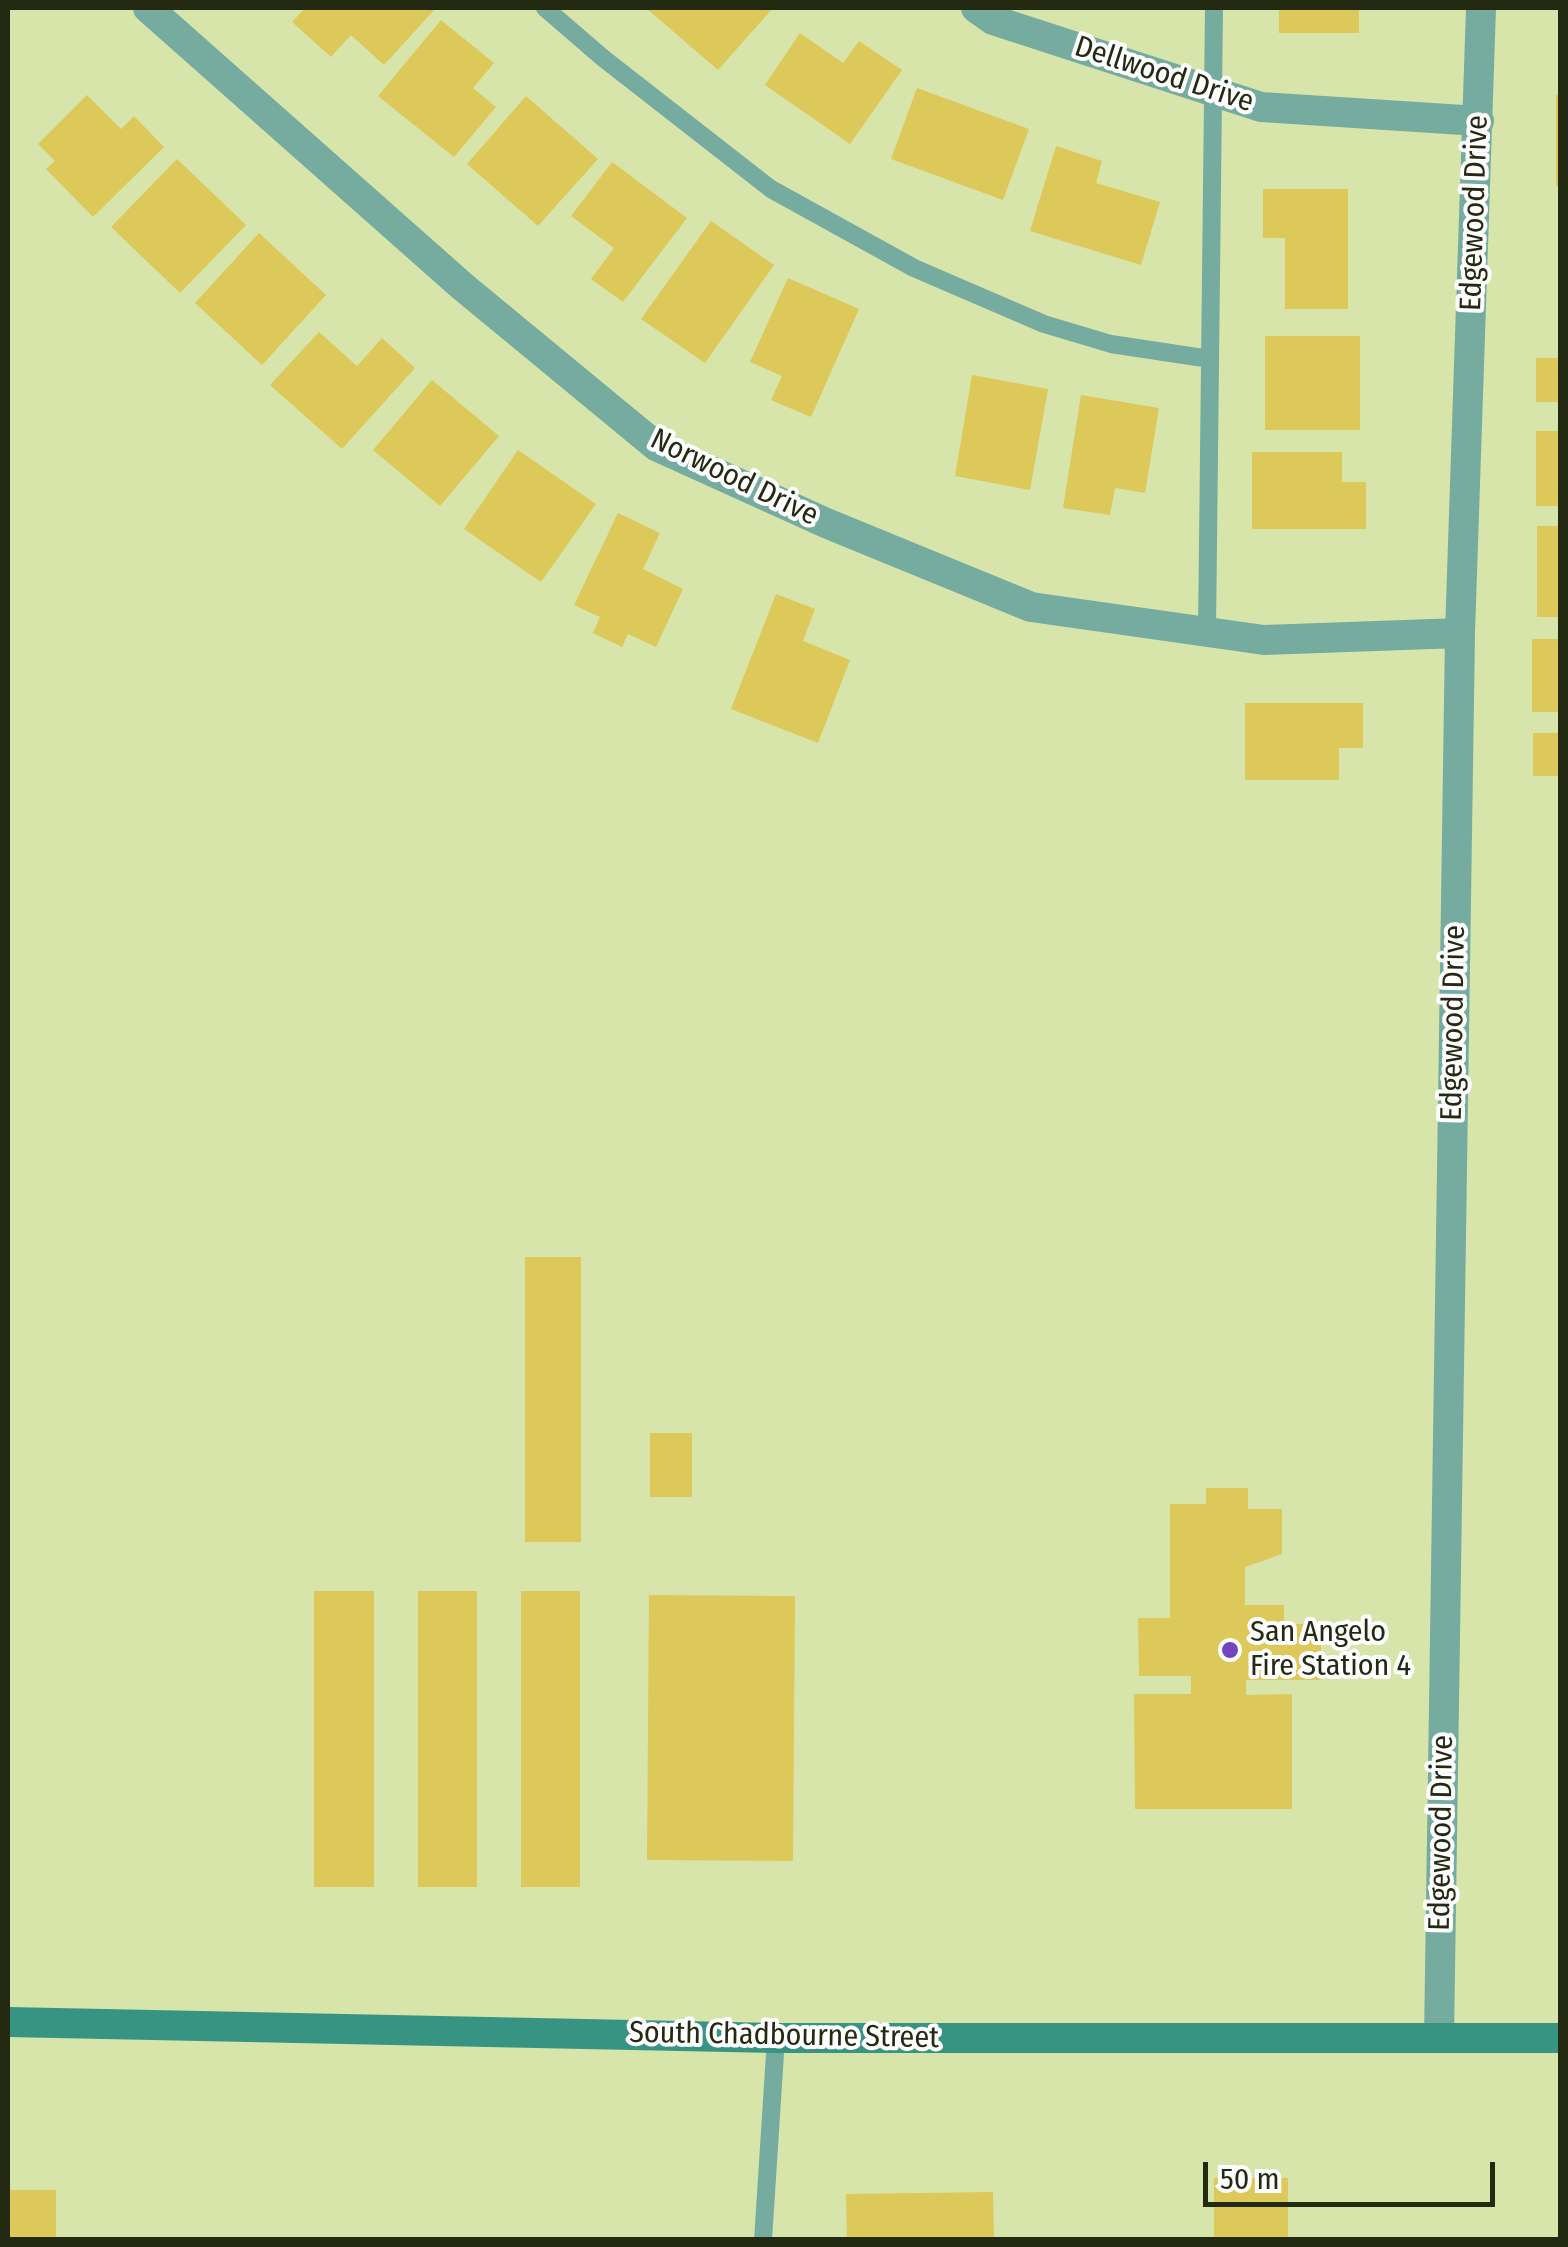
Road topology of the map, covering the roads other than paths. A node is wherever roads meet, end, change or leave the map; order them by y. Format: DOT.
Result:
graph roads {
  1 [pos="148,8"];
  2 [pos="545,8"];
  3 [pos="976,8"];
  4 [pos="1214,8"];
  5 [pos="1481,8"];
  6 [pos="1212,92"];
  7 [pos="1479,121"];
  8 [pos="1210,359"];
  9 [pos="1207,632"];
  10 [pos="1460,633"];
  11 [pos="8,2022"];
  12 [pos="776,2038"];
  13 [pos="1439,2038"];
  14 [pos="1560,2038"];
  15 [pos="763,2240"];
  1 -- 9 [label="street, Norwood Drive"];
  2 -- 8 [label="lane"];
  3 -- 6 [label="street, Dellwood Drive"];
  4 -- 6 [label="lane"];
  5 -- 7 [label="street, Edgewood Drive"];
  6 -- 7 [label="street, Dellwood Drive"];
  6 -- 8 [label="lane"];
  7 -- 10 [label="street, Edgewood Drive"];
  8 -- 9 [label="lane"];
  9 -- 10 [label="street, Norwood Drive"];
  10 -- 13 [label="street, Edgewood Drive"];
  11 -- 12 [label="main road, South Chadbourne Street"];
  12 -- 13 [label="main road, South Chadbourne Street"];
  12 -- 15 [label="lane"];
  13 -- 14 [label="main road, South Chadbourne Street"];
}
